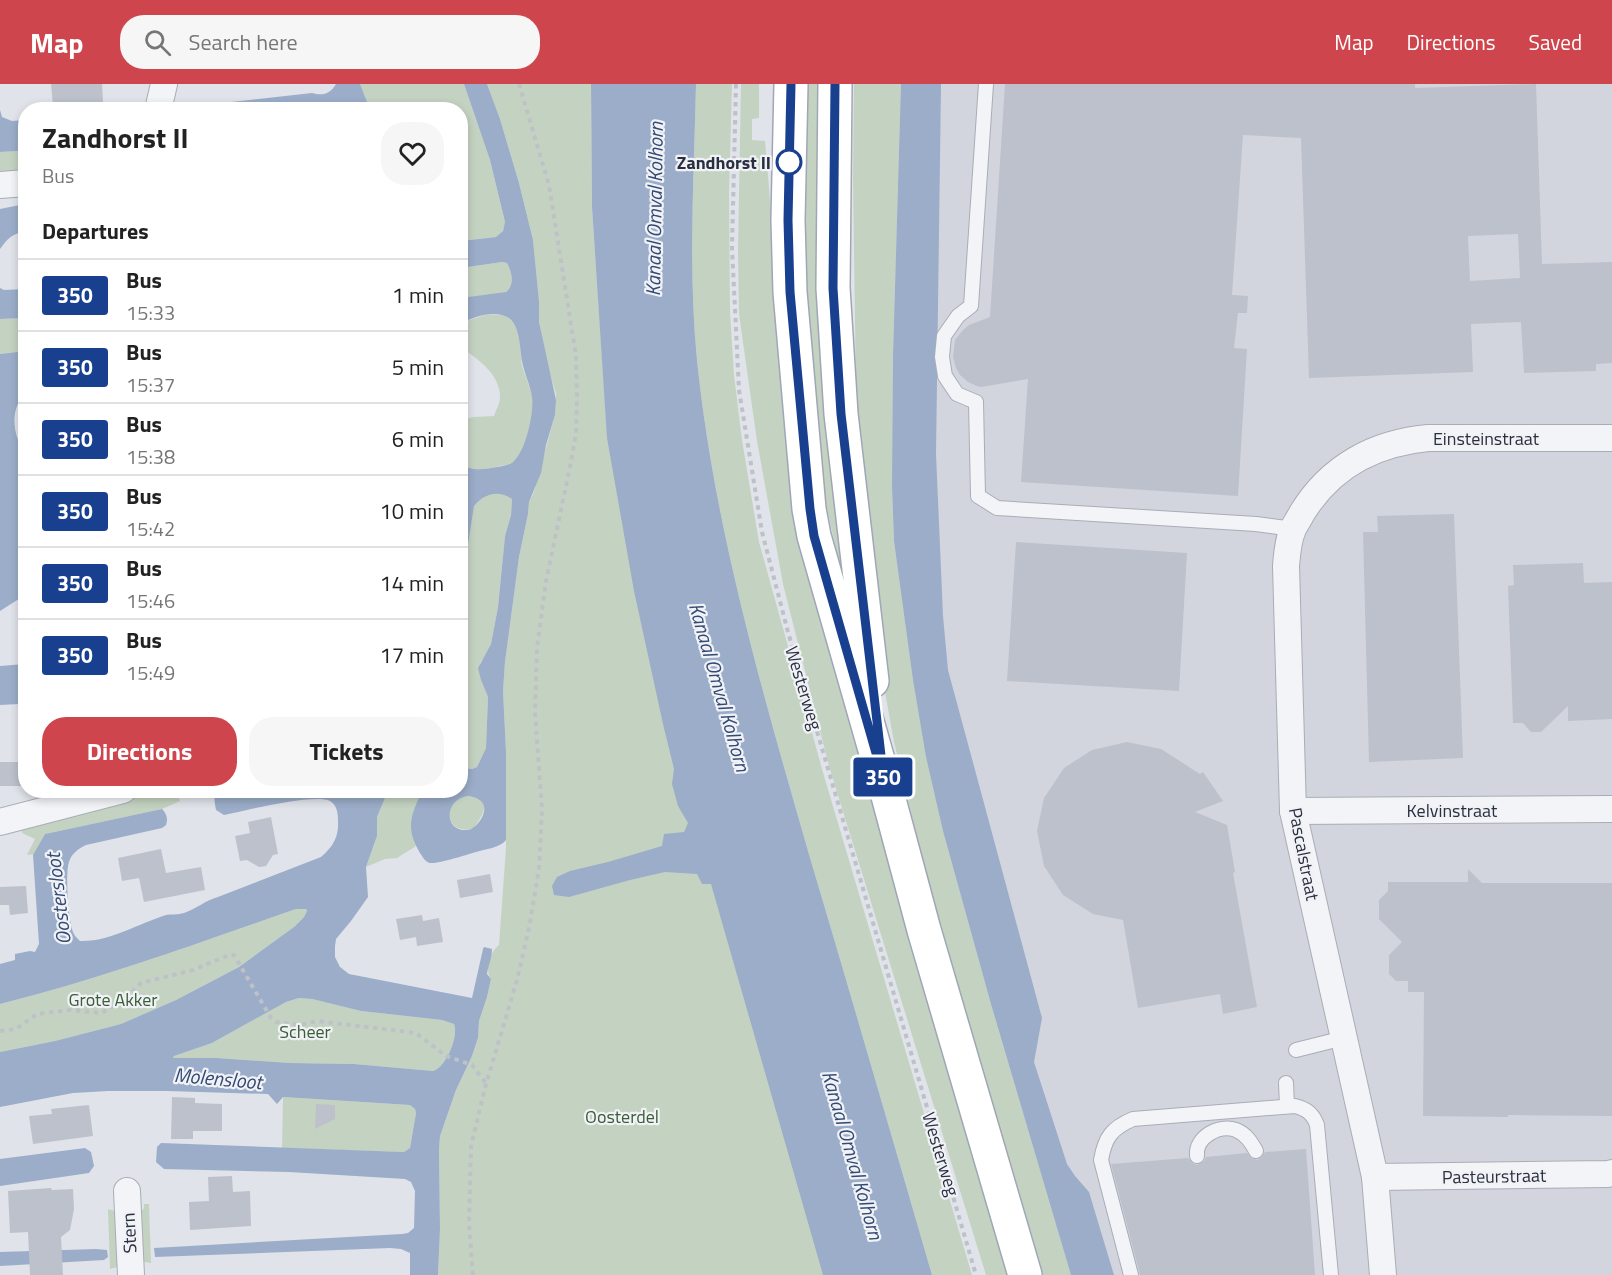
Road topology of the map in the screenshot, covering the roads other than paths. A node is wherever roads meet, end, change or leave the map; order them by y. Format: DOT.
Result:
graph roads {
  1 [pos="164,84"];
  2 [pos="791,84"];
  3 [pos="835,84"];
  4 [pos="986,84"];
  5 [pos="160,102"];
  6 [pos="18,184"];
  7 [pos="0,185"];
  8 [pos="1612,438"];
  9 [pos="1362,456"];
  10 [pos="1293,529"];
  11 [pos="884,781"];
  12 [pos="92,798"];
  13 [pos="1612,809"];
  14 [pos="1293,811"];
  15 [pos="0,822"];
  16 [pos="1344,1038"];
  17 [pos="1296,1050"];
  18 [pos="1286,1083"];
  19 [pos="1287,1106"];
  20 [pos="1256,1151"];
  21 [pos="1197,1156"];
  22 [pos="1612,1173"];
  23 [pos="1375,1177"];
  24 [pos="127,1191"];
  25 [pos="130,1275"];
  26 [pos="1025,1275"];
  27 [pos="1131,1275"];
  28 [pos="1331,1275"];
  29 [pos="1383,1275"];
  1 -- 5 [label="street"];
  2 -- 11 [label="main road"];
  3 -- 11 [label="main road"];
  4 -- 10 [label="lane"];
  6 -- 7 [label="street"];
  8 -- 9 [label="street, Einsteinstraat"];
  9 -- 10 [label="street, Pascalstraat"];
  10 -- 14 [label="street, Pascalstraat"];
  11 -- 26 [label="main road"];
  12 -- 15 [label="street"];
  13 -- 14 [label="street, Kelvinstraat"];
  14 -- 16 [label="street, Pascalstraat"];
  16 -- 17 [label="lane"];
  16 -- 23 [label="street, Pascalstraat"];
  18 -- 19 [label="lane"];
  19 -- 27 [label="lane"];
  19 -- 28 [label="lane"];
  20 -- 21 [label="lane"];
  22 -- 23 [label="street, Pasteurstraat"];
  23 -- 29 [label="street, Pascalstraat"];
  24 -- 25 [label="street, Stern"];
}
